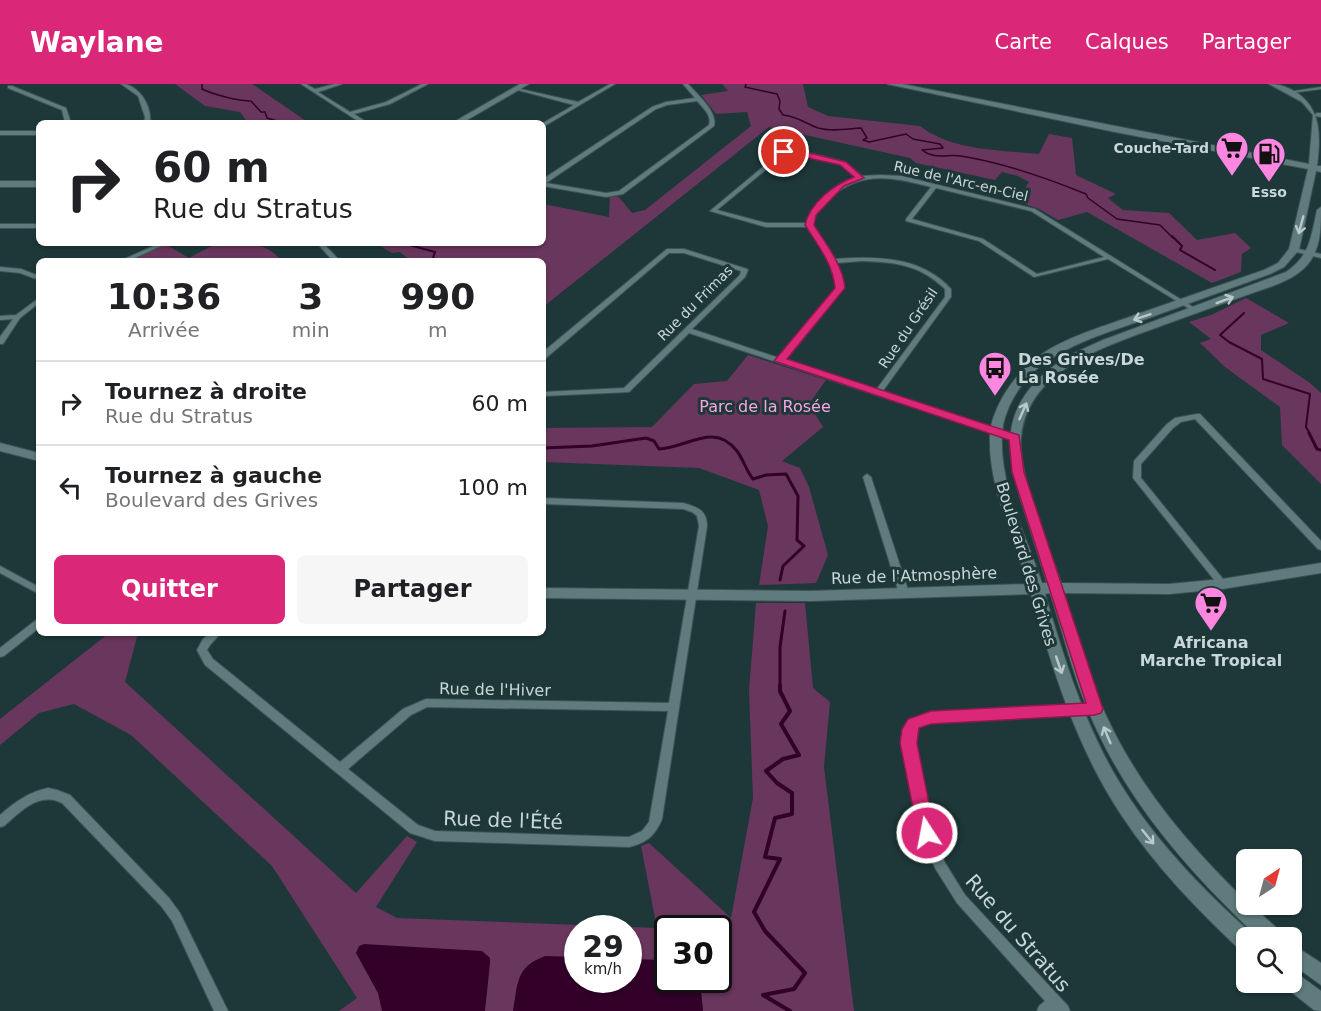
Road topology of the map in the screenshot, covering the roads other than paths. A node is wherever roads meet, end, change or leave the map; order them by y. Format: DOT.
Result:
graph roads {
  1 [pos="20,84"];
  2 [pos="123,84"];
  3 [pos="303,84"];
  4 [pos="340,84"];
  5 [pos="426,84"];
  6 [pos="525,84"];
  7 [pos="613,84"];
  8 [pos="685,84"];
  9 [pos="893,84"];
  10 [pos="1273,84"];
  11 [pos="1285,84"];
  12 [pos="10,87"];
  13 [pos="1321,88"];
  14 [pos="516,89"];
  15 [pos="0,90"];
  16 [pos="1299,90"];
  17 [pos="315,91"];
  18 [pos="1290,92"];
  19 [pos="698,99"];
  20 [pos="578,104"];
  21 [pos="1321,105"];
  22 [pos="351,113"];
  23 [pos="1319,115"];
  24 [pos="67,120"];
  25 [pos="148,120"];
  26 [pos="361,120"];
  27 [pos="461,120"];
  28 [pos="546,123"];
  29 [pos="0,133"];
  30 [pos="36,133"];
  31 [pos="1318,171"];
  32 [pos="860,178"];
  33 [pos="546,181"];
  34 [pos="0,184"];
  35 [pos="36,184"];
  36 [pos="546,184"];
  37 [pos="935,186"];
  38 [pos="1321,210"];
  39 [pos="809,225"];
  40 [pos="0,226"];
  41 [pos="36,226"];
  42 [pos="158,246"];
  43 [pos="323,246"];
  44 [pos="1294,250"];
  45 [pos="1316,255"];
  46 [pos="1110,257"];
  47 [pos="130,258"];
  48 [pos="335,258"];
  49 [pos="832,261"];
  50 [pos="0,269"];
  51 [pos="36,277"];
  52 [pos="36,302"];
  53 [pos="1183,303"];
  54 [pos="1195,310"];
  55 [pos="18,317"];
  56 [pos="0,318"];
  57 [pos="687,330"];
  58 [pos="0,342"];
  59 [pos="546,353"];
  60 [pos="780,361"];
  61 [pos="877,393"];
  62 [pos="546,394"];
  63 [pos="996,432"];
  64 [pos="1015,438"];
  65 [pos="0,447"];
  66 [pos="36,456"];
  67 [pos="867,477"];
  68 [pos="546,501"];
  69 [pos="1321,548"];
  70 [pos="1321,568"];
  71 [pos="0,569"];
  72 [pos="1222,584"];
  73 [pos="1036,588"];
  74 [pos="1055,588"];
  75 [pos="36,589"];
  76 [pos="546,593"];
  77 [pos="904,593"];
  78 [pos="691,596"];
  79 [pos="36,625"];
  80 [pos="214,636"];
  81 [pos="0,652"];
  82 [pos="673,707"];
  83 [pos="1075,709"];
  84 [pos="1095,709"];
  85 [pos="340,769"];
  86 [pos="0,822"];
  87 [pos="1199,867"];
  88 [pos="1183,878"];
  89 [pos="1262,927"];
  90 [pos="1236,932"];
  91 [pos="1302,960"];
  92 [pos="1321,975"];
  93 [pos="1302,988"];
  94 [pos="1321,1003"];
  95 [pos="1059,1006"];
  96 [pos="221,1011"];
  97 [pos="1044,1011"];
  1 -- 12 [label="street"];
  2 -- 25 [label="street"];
  3 -- 17 [label="street"];
  4 -- 17 [label="street"];
  5 -- 22 [label="street"];
  6 -- 14 [label="street"];
  7 -- 20 [label="street"];
  8 -- 19 [label="street"];
  9 -- 31 [label="street"];
  10 -- 18 [label="street"];
  11 -- 16 [label="street"];
  12 -- 15 [label="street"];
  12 -- 24 [label="street"];
  13 -- 16 [label="street"];
  14 -- 20 [label="street"];
  14 -- 27 [label="street"];
  16 -- 18 [label="street"];
  16 -- 21 [label="street"];
  17 -- 22 [label="street"];
  18 -- 23 [label="street"];
  19 -- 33 [label="street"];
  19 -- 36 [label="street"];
  20 -- 28 [label="street"];
  22 -- 26 [label="street"];
  23 -- 31 [label="street"];
  29 -- 30 [label="street"];
  31 -- 44 [label="street, one-way"];
  32 -- 37 [label="street, Rue de l'Arc-en-Ciel"];
  32 -- 39 [label="street, Rue de l'Arc-en-Ciel"];
  32 -- 39 [label="street"];
  34 -- 35 [label="street"];
  37 -- 46 [label="street, Rue de l'Arc-en-Ciel"];
  37 -- 46 [label="street"];
  38 -- 45 [label="street"];
  39 -- 49 [label="street"];
  40 -- 41 [label="street"];
  42 -- 47 [label="street"];
  43 -- 48 [label="street"];
  44 -- 45 [label="street"];
  44 -- 53 [label="street, Boulevard des Grives"];
  54 -- 45 [label="street, Boulevard des Grives, one-way"];
  46 -- 53 [label="street, Rue de l'Arc-en-Ciel"];
  49 -- 60 [label="street"];
  49 -- 61 [label="street, Rue du Grésil"];
  50 -- 51 [label="street"];
  52 -- 55 [label="street"];
  53 -- 54 [label="street, Rue de l'Arc-en-Ciel"];
  53 -- 63 [label="street, Boulevard des Grives, one-way"];
  64 -- 54 [label="street, Boulevard des Grives, one-way"];
  55 -- 56 [label="street"];
  55 -- 58 [label="street"];
  57 -- 59 [label="street, Rue du Frimas"];
  57 -- 60 [label="street"];
  57 -- 62 [label="street, Rue du Frimas"];
  60 -- 61 [label="street"];
  61 -- 63 [label="street"];
  63 -- 64 [label="street"];
  63 -- 73 [label="street, Boulevard des Grives"];
  64 -- 74 [label="street, Boulevard des Grives"];
  65 -- 66 [label="street"];
  67 -- 77 [label="street"];
  68 -- 78 [label="street, Rue de l'Été"];
  69 -- 72 [label="street"];
  70 -- 72 [label="street, Rue de l'Atmosphère"];
  71 -- 75 [label="street"];
  72 -- 74 [label="street, Rue de l'Atmosphère"];
  73 -- 74 [label="street, Rue de l'Atmosphère"];
  73 -- 77 [label="street, Rue de l'Atmosphère"];
  73 -- 83 [label="street, Boulevard des Grives, one-way"];
  74 -- 84 [label="street, Boulevard des Grives"];
  76 -- 78 [label="street, Rue de l'Atmosphère"];
  77 -- 78 [label="street, Rue de l'Atmosphère"];
  78 -- 82 [label="street, Rue de l'Été"];
  79 -- 81 [label="street"];
  80 -- 85 [label="street, Rue de l'Été"];
  82 -- 85 [label="street, Rue de l'Hiver"];
  82 -- 85 [label="street, Rue de l'Été"];
  83 -- 84 [label="street"];
  83 -- 88 [label="street, Boulevard des Grives, one-way"];
  83 -- 95 [label="street, Rue du Stratus"];
  87 -- 84 [label="street, Boulevard des Grives, one-way"];
  86 -- 96 [label="street"];
  87 -- 88 [label="street"];
  87 -- 89 [label="street, Boulevard des Grives"];
  88 -- 90 [label="street, Boulevard des Grives"];
  91 -- 92 [label="street"];
  93 -- 94 [label="street"];
  95 -- 97 [label="street"];
}
